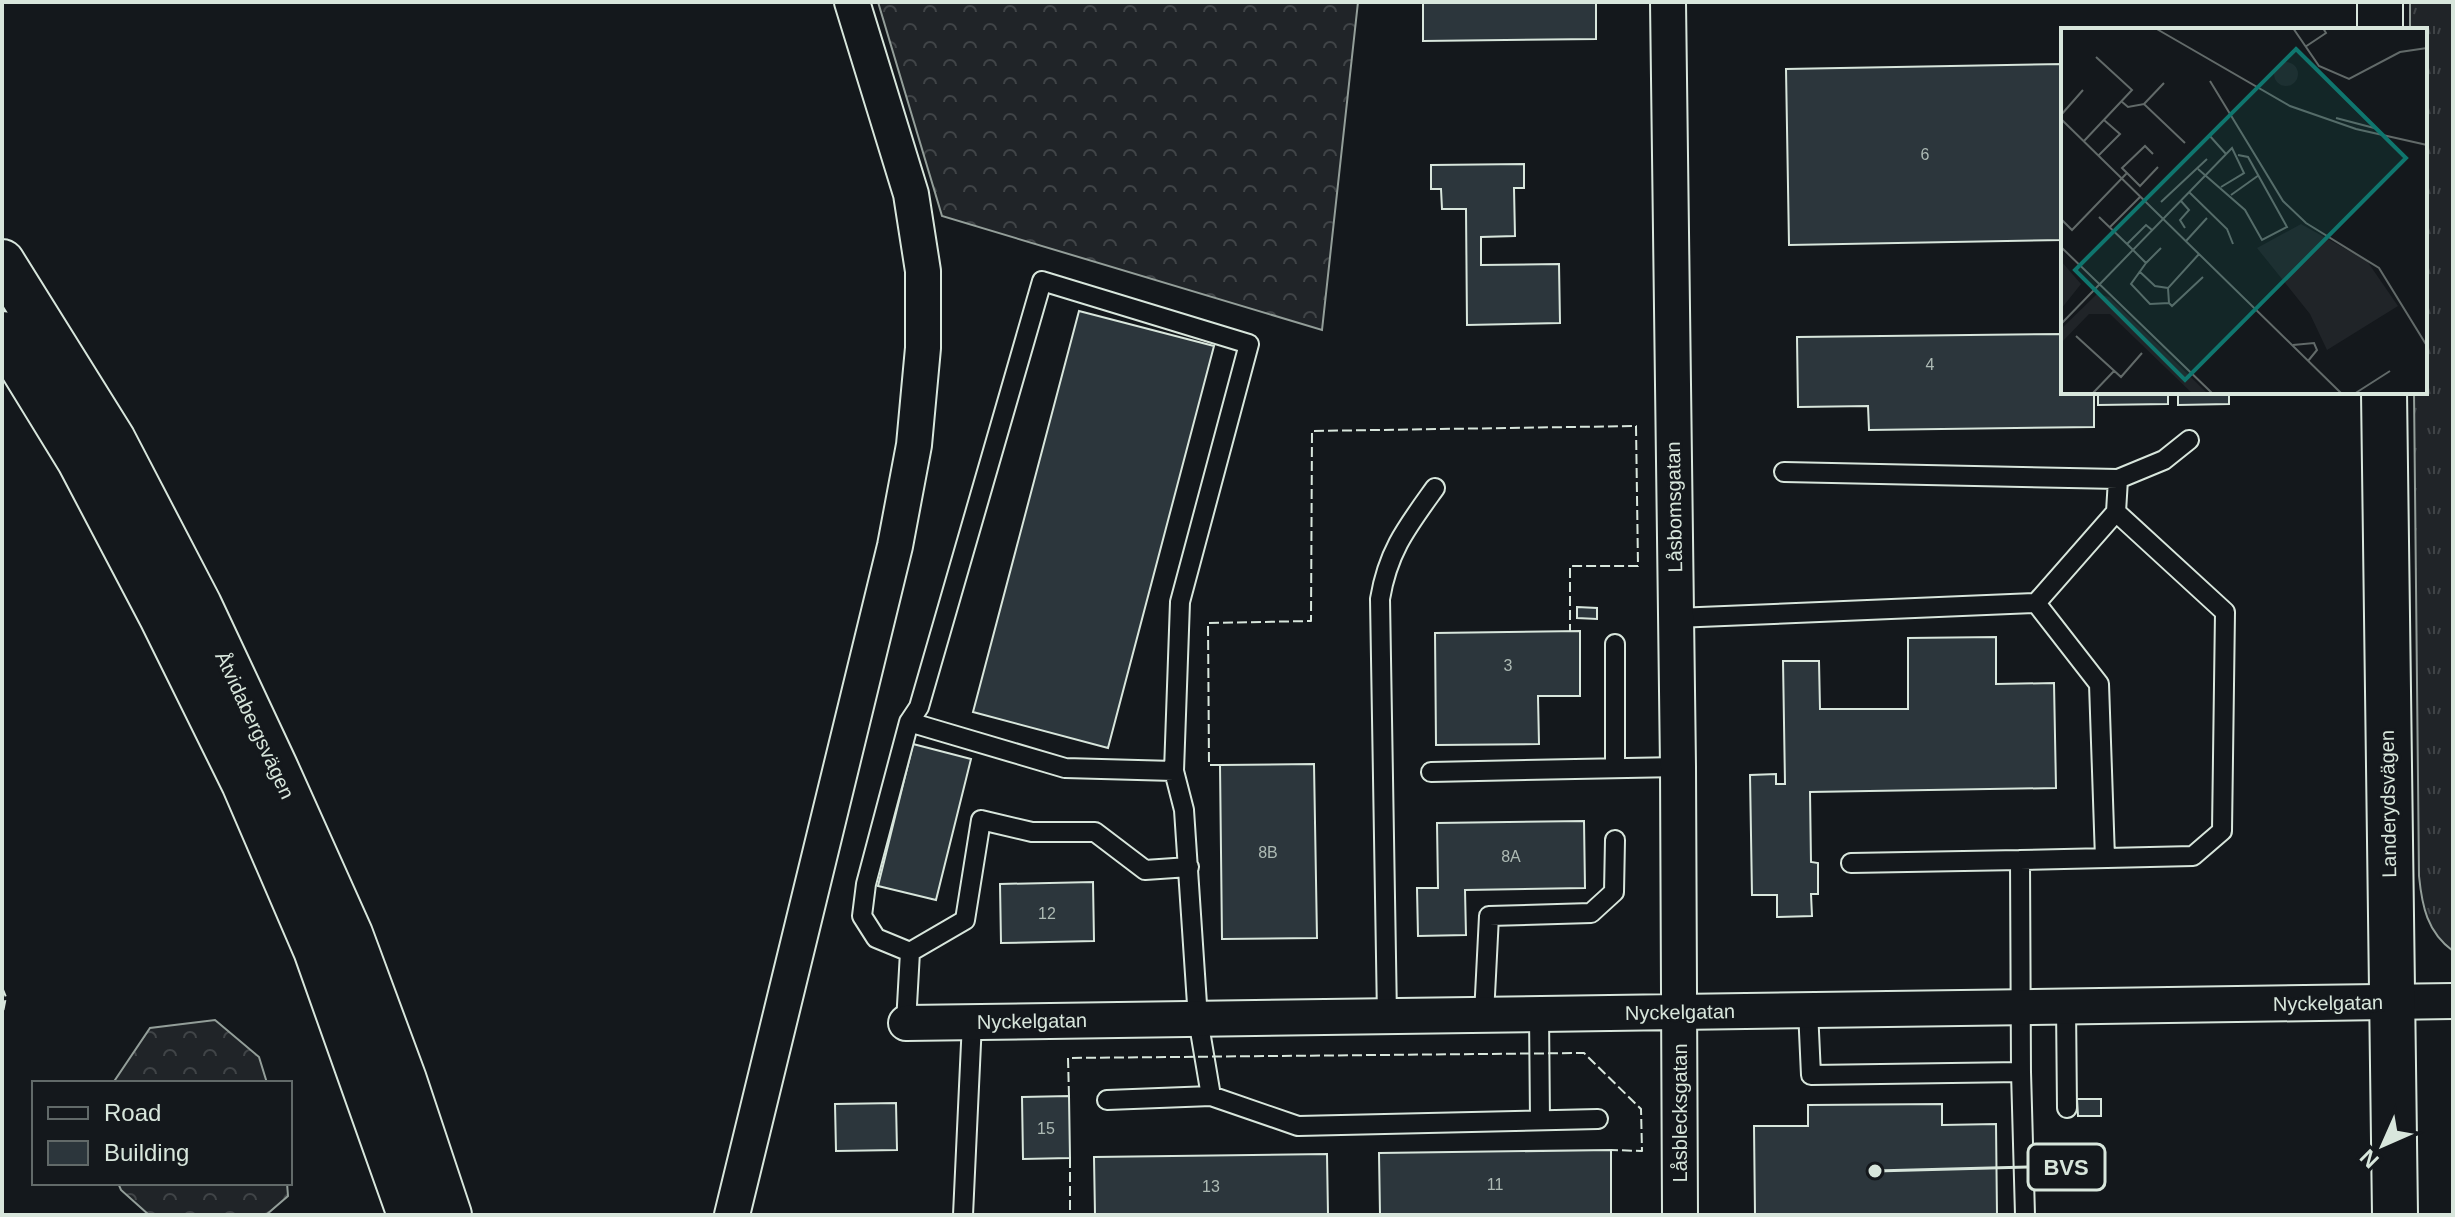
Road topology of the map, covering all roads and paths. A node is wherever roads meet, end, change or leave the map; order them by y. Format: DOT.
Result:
graph roads {
  1 [pos="852,2"];
  2 [pos="1668,2"];
  3 [pos="2380,2"];
  4 [pos="2380,28"];
  5 [pos="2,262"];
  6 [pos="2,334"];
  7 [pos="2384,394"];
  8 [pos="2189,440"];
  9 [pos="1784,472"];
  10 [pos="2118,479"];
  11 [pos="1435,488"];
  12 [pos="2116,512"];
  13 [pos="2036,603"];
  14 [pos="1675,618"];
  15 [pos="1615,644"];
  16 [pos="909,722"];
  17 [pos="1678,767"];
  18 [pos="1615,768"];
  19 [pos="1174,771"];
  20 [pos="1431,772"];
  21 [pos="1615,840"];
  22 [pos="2105,858"];
  23 [pos="2020,860"];
  24 [pos="1851,863"];
  25 [pos="1189,867"];
  26 [pos="910,952"];
  27 [pos="2453,1001"];
  28 [pos="2391,1002"];
  29 [pos="2066,1006"];
  30 [pos="2021,1007"];
  31 [pos="1808,1010"];
  32 [pos="1679,1012"];
  33 [pos="1539,1014"];
  34 [pos="1484,1015"];
  35 [pos="1387,1016"];
  36 [pos="1198,1019"];
  37 [pos="972,1022"];
  38 [pos="906,1023"];
  39 [pos="2021,1072"];
  40 [pos="1211,1096"];
  41 [pos="1107,1100"];
  42 [pos="2067,1108"];
  43 [pos="1598,1119"];
  44 [pos="1540,1120"];
  45 [pos="410,1215"];
  46 [pos="449,1215"];
  47 [pos="732,1215"];
  48 [pos="963,1215"];
  49 [pos="1680,1215"];
  50 [pos="2025,1215"];
  51 [pos="2395,1215"];
  1 -- 47 [label="street"];
  2 -- 14 [label="street, Låsbomsgatan"];
  3 -- 4 [label="main road"];
  5 -- 46 [label="main road, Åtvidabergsvägen"];
  6 -- 45 [label="main road, Åtvidabergsvägen"];
  7 -- 28 [label="main road, Landerydsvägen"];
  8 -- 10 [label="lane"];
  9 -- 10 [label="lane"];
  10 -- 12 [label="lane"];
  11 -- 35 [label="lane"];
  12 -- 13 [label="lane"];
  12 -- 22 [label="lane"];
  13 -- 14 [label="lane"];
  13 -- 22 [label="lane"];
  14 -- 17 [label="street, Låsbomsgatan"];
  15 -- 18 [label="lane"];
  16 -- 19 [label="lane"];
  16 -- 19 [label="lane"];
  16 -- 26 [label="lane"];
  17 -- 18 [label="lane"];
  17 -- 32 [label="street, Låsbomsgatan"];
  18 -- 20 [label="lane"];
  19 -- 25 [label="lane"];
  21 -- 34 [label="lane"];
  22 -- 23 [label="lane"];
  23 -- 24 [label="lane"];
  23 -- 30 [label="lane"];
  25 -- 26 [label="lane"];
  25 -- 36 [label="lane"];
  26 -- 38 [label="lane"];
  27 -- 28 [label="street, Nyckelgatan"];
  28 -- 29 [label="street, Nyckelgatan"];
  28 -- 51 [label="main road, Landerydsvägen"];
  29 -- 30 [label="street, Nyckelgatan"];
  29 -- 42 [label="lane"];
  30 -- 31 [label="street, Nyckelgatan"];
  30 -- 39 [label="lane"];
  31 -- 32 [label="street, Nyckelgatan"];
  31 -- 39 [label="lane"];
  32 -- 33 [label="street, Nyckelgatan"];
  32 -- 49 [label="street, Låsblecksgatan"];
  33 -- 34 [label="street, Nyckelgatan"];
  33 -- 44 [label="lane"];
  34 -- 35 [label="street, Nyckelgatan"];
  35 -- 36 [label="street, Nyckelgatan"];
  36 -- 37 [label="street, Nyckelgatan"];
  36 -- 40 [label="lane"];
  37 -- 38 [label="street, Nyckelgatan"];
  37 -- 48 [label="lane"];
  39 -- 50 [label="lane"];
  40 -- 41 [label="lane"];
  40 -- 44 [label="lane"];
  43 -- 44 [label="lane"];
}
